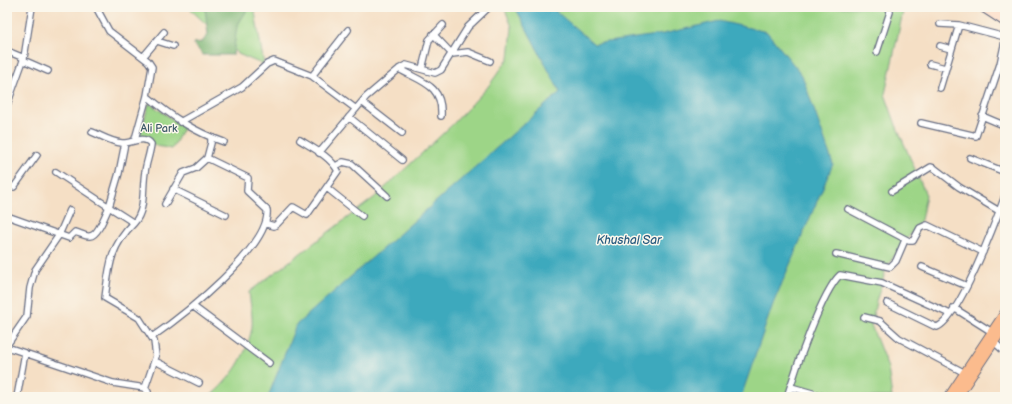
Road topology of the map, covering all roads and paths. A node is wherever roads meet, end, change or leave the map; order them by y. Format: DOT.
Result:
graph roads {
  1 [pos="32,7"];
  2 [pos="96,7"];
  3 [pos="489,7"];
  4 [pos="889,7"];
  5 [pos="982,7"];
  6 [pos="994,7"];
  7 [pos="1005,14"];
  8 [pos="1005,22"];
  9 [pos="940,24"];
  10 [pos="443,25"];
  11 [pos="959,25"];
  12 [pos="348,30"];
  13 [pos="164,32"];
  14 [pos="433,34"];
  15 [pos="1005,37"];
  16 [pos="157,41"];
  17 [pos="1005,41"];
  18 [pos="173,46"];
  19 [pos="940,46"];
  20 [pos="951,49"];
  21 [pos="7,52"];
  22 [pos="877,52"];
  23 [pos="452,54"];
  24 [pos="143,57"];
  25 [pos="23,59"];
  26 [pos="490,61"];
  27 [pos="930,64"];
  28 [pos="945,68"];
  29 [pos="399,69"];
  30 [pos="422,69"];
  31 [pos="48,71"];
  32 [pos="312,76"];
  33 [pos="940,88"];
  34 [pos="147,96"];
  35 [pos="362,102"];
  36 [pos="7,105"];
  37 [pos="356,109"];
  38 [pos="441,116"];
  39 [pos="982,116"];
  40 [pos="348,117"];
  41 [pos="180,122"];
  42 [pos="921,123"];
  43 [pos="1005,124"];
  44 [pos="92,132"];
  45 [pos="402,133"];
  46 [pos="211,138"];
  47 [pos="135,139"];
  48 [pos="300,140"];
  49 [pos="224,142"];
  50 [pos="125,143"];
  51 [pos="319,153"];
  52 [pos="37,155"];
  53 [pos="206,158"];
  54 [pos="970,158"];
  55 [pos="402,160"];
  56 [pos="336,166"];
  57 [pos="56,172"];
  58 [pos="1005,172"];
  59 [pos="7,186"];
  60 [pos="328,188"];
  61 [pos="172,189"];
  62 [pos="892,191"];
  63 [pos="387,196"];
  64 [pos="1005,196"];
  65 [pos="166,204"];
  66 [pos="109,207"];
  67 [pos="848,209"];
  68 [pos="70,210"];
  69 [pos="999,211"];
  70 [pos="226,215"];
  71 [pos="7,216"];
  72 [pos="362,216"];
  73 [pos="134,223"];
  74 [pos="267,224"];
  75 [pos="59,235"];
  76 [pos="905,240"];
  77 [pos="983,252"];
  78 [pos="836,254"];
  79 [pos="922,267"];
  80 [pos="967,286"];
  81 [pos="887,303"];
  82 [pos="194,307"];
  83 [pos="954,308"];
  84 [pos="1005,313"];
  85 [pos="950,314"];
  86 [pos="864,317"];
  87 [pos="1005,324"];
  88 [pos="992,332"];
  89 [pos="152,337"];
  90 [pos="994,342"];
  91 [pos="7,346"];
  92 [pos="1005,352"];
  93 [pos="25,353"];
  94 [pos="155,361"];
  95 [pos="269,364"];
  96 [pos="965,373"];
  97 [pos="199,383"];
  98 [pos="791,387"];
  99 [pos="144,388"];
  100 [pos="17,397"];
  101 [pos="147,397"];
  102 [pos="788,397"];
  103 [pos="826,397"];
  104 [pos="949,397"];
  105 [pos="957,397"];
  1 -- 25 [label="street"];
  2 -- 24 [label="street"];
  3 -- 23 [label="street"];
  4 -- 22 [label="street"];
  5 -- 8 [label="main road"];
  6 -- 7 [label="main road"];
  9 -- 11 [label="street"];
  10 -- 14 [label="street"];
  11 -- 15 [label="street"];
  11 -- 20 [label="street"];
  12 -- 32 [label="street"];
  13 -- 16 [label="street"];
  14 -- 23 [label="street"];
  14 -- 30 [label="street"];
  16 -- 18 [label="street"];
  16 -- 24 [label="street"];
  17 -- 39 [label="street"];
  19 -- 20 [label="street"];
  20 -- 28 [label="street"];
  21 -- 25 [label="street"];
  23 -- 26 [label="street"];
  23 -- 30 [label="street"];
  24 -- 34 [label="street"];
  25 -- 31 [label="street"];
  25 -- 36 [label="street"];
  27 -- 28 [label="street"];
  28 -- 33 [label="street"];
  29 -- 30 [label="street"];
  29 -- 35 [label="street"];
  29 -- 38 [label="street"];
  32 -- 37 [label="street"];
  32 -- 41 [label="street"];
  34 -- 41 [label="street"];
  34 -- 47 [label="street"];
  35 -- 37 [label="street"];
  35 -- 45 [label="street"];
  37 -- 40 [label="street"];
  39 -- 42 [label="street"];
  39 -- 43 [label="street"];
  40 -- 51 [label="street"];
  40 -- 55 [label="street"];
  41 -- 46 [label="street"];
  44 -- 50 [label="street"];
  46 -- 49 [label="street"];
  46 -- 53 [label="street"];
  47 -- 50 [label="street"];
  47 -- 73 [label="street"];
  48 -- 51 [label="street"];
  50 -- 66 [label="street"];
  51 -- 56 [label="street"];
  52 -- 59 [label="street"];
  53 -- 61 [label="street"];
  53 -- 74 [label="street"];
  54 -- 58 [label="street"];
  56 -- 60 [label="street"];
  56 -- 63 [label="street"];
  57 -- 66 [label="street"];
  60 -- 72 [label="street"];
  60 -- 74 [label="street"];
  61 -- 65 [label="street"];
  61 -- 70 [label="street"];
  62 -- 69 [label="street"];
  64 -- 69 [label="street"];
  66 -- 73 [label="street"];
  66 -- 75 [label="street"];
  67 -- 76 [label="street"];
  68 -- 75 [label="street"];
  69 -- 77 [label="street"];
  71 -- 75 [label="street"];
  73 -- 89 [label="street"];
  74 -- 82 [label="street"];
  75 -- 91 [label="street"];
  76 -- 77 [label="street"];
  76 -- 78 [label="street"];
  77 -- 80 [label="street"];
  79 -- 80 [label="street"];
  80 -- 83 [label="street"];
  81 -- 85 [label="street"];
  82 -- 89 [label="street"];
  82 -- 95 [label="street"];
  83 -- 85 [label="street"];
  83 -- 88 [label="street"];
  84 -- 88 [label="main road"];
  85 -- 98 [label="street"];
  86 -- 96 [label="street"];
  87 -- 90 [label="main road"];
  88 -- 96 [label="main road"];
  89 -- 94 [label="street"];
  90 -- 92 [label="street"];
  90 -- 105 [label="main road"];
  91 -- 93 [label="street"];
  93 -- 99 [label="street"];
  93 -- 100 [label="street"];
  94 -- 97 [label="street"];
  94 -- 99 [label="street"];
  96 -- 104 [label="main road"];
  98 -- 102 [label="street"];
  98 -- 103 [label="street"];
  99 -- 101 [label="street"];
}
